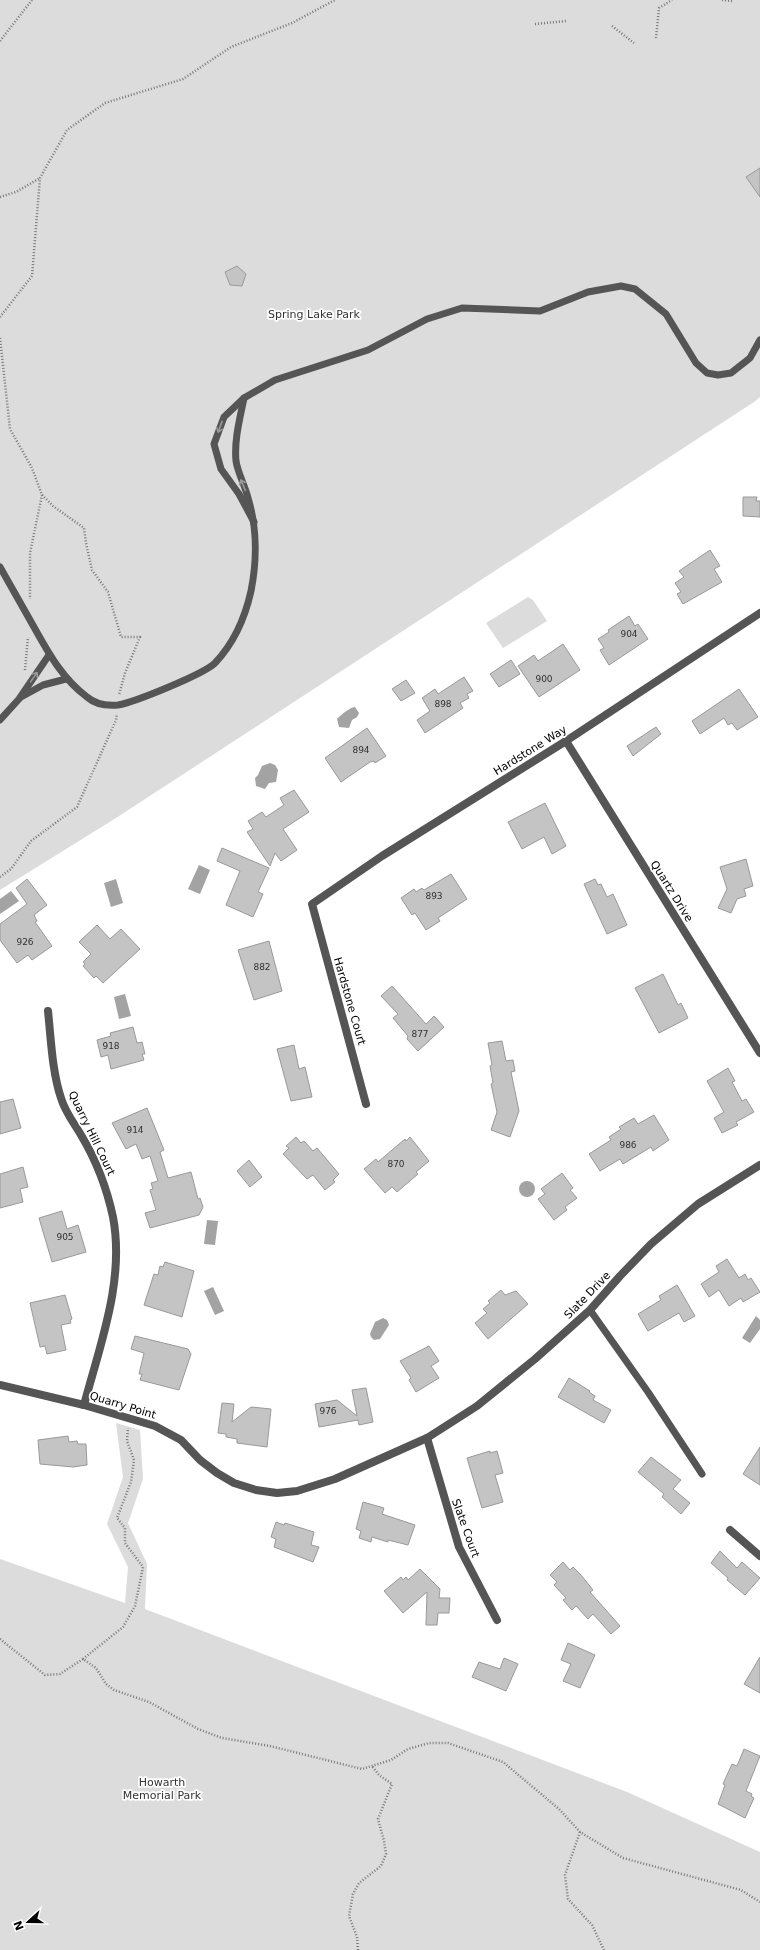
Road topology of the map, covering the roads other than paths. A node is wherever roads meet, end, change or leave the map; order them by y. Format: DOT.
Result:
graph roads {
  1 [pos="760,340"];
  2 [pos="244,398"];
  3 [pos="254,522"];
  4 [pos="0,567"];
  5 [pos="760,613"];
  6 [pos="50,655"];
  7 [pos="66,679"];
  8 [pos="19,698"];
  9 [pos="0,720"];
  10 [pos="566,741"];
  11 [pos="312,904"];
  12 [pos="48,1011"];
  13 [pos="760,1053"];
  14 [pos="366,1104"];
  15 [pos="760,1164"];
  16 [pos="590,1310"];
  17 [pos="0,1385"];
  18 [pos="84,1405"];
  19 [pos="427,1438"];
  20 [pos="702,1474"];
  21 [pos="730,1530"];
  22 [pos="760,1556"];
  23 [pos="497,1620"];
  1 -- 2 [label="lane"];
  3 -- 2 [label="lane, one-way"];
  2 -- 3 [label="lane, one-way"];
  3 -- 7 [label="lane"];
  4 -- 6 [label="lane"];
  5 -- 10 [label="street, Hardstone Way"];
  6 -- 7 [label="lane"];
  8 -- 6 [label="lane, one-way"];
  7 -- 8 [label="lane"];
  8 -- 9 [label="lane"];
  10 -- 11 [label="street, Hardstone Way"];
  10 -- 13 [label="street, Quartz Drive"];
  11 -- 14 [label="street, Hardstone Court"];
  12 -- 18 [label="street, Quarry Hill Court"];
  15 -- 16 [label="street, Slate Drive"];
  16 -- 19 [label="street, Slate Drive"];
  16 -- 20 [label="lane"];
  17 -- 18 [label="street, Quarry Point"];
  18 -- 19 [label="street, Quarry Point"];
  19 -- 23 [label="street, Slate Court"];
  21 -- 22 [label="street"];
}
